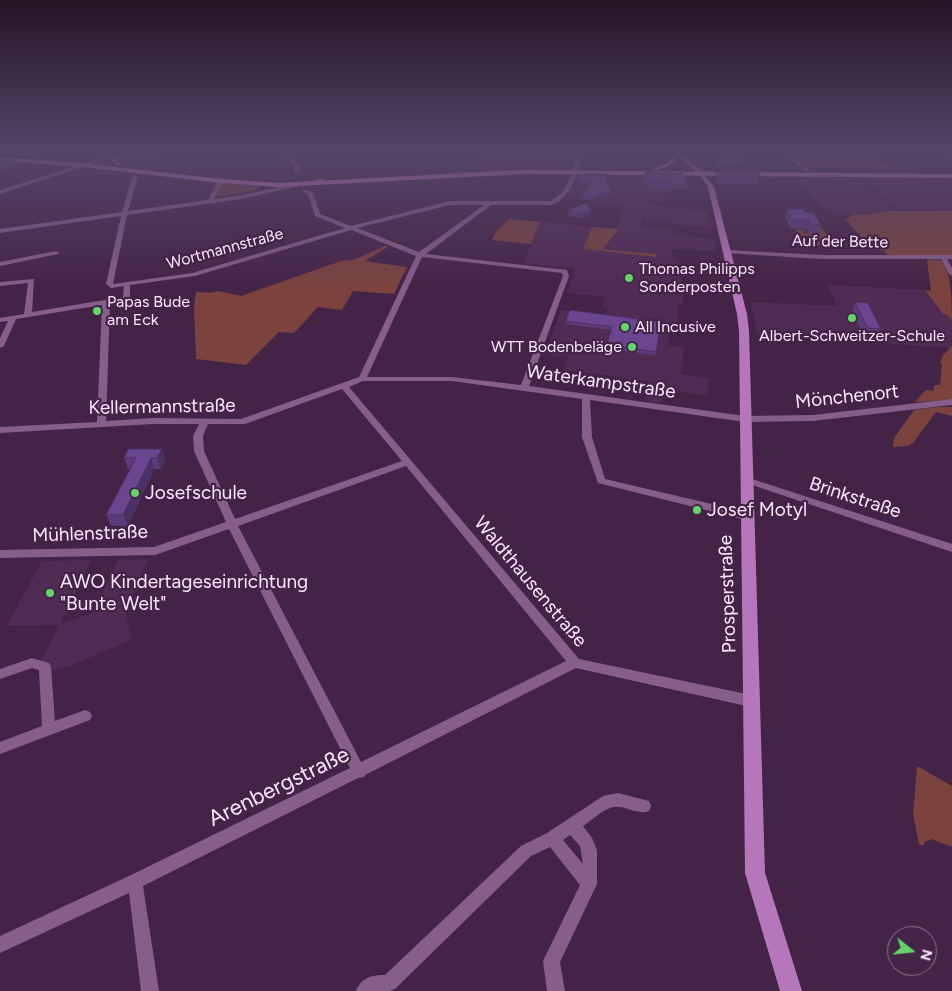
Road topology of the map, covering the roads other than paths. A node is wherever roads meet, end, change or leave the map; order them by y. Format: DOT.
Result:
graph roads {
  1 [pos="130,198"];
  2 [pos="212,198"];
  3 [pos="232,198"];
  4 [pos="312,198"];
  5 [pos="562,198"];
  6 [pos="713,198"];
  7 [pos="210,202"];
  8 [pos="490,203"];
  9 [pos="126,213"];
  10 [pos="348,229"];
  11 [pos="0,231"];
  12 [pos="727,252"];
  13 [pos="56,253"];
  14 [pos="420,254"];
  15 [pos="943,257"];
  16 [pos="952,257"];
  17 [pos="0,264"];
  18 [pos="952,274"];
  19 [pos="0,284"];
  20 [pos="126,285"];
  21 [pos="106,302"];
  22 [pos="28,315"];
  23 [pos="13,318"];
  24 [pos="0,320"];
  25 [pos="0,346"];
  26 [pos="362,379"];
  27 [pos="344,386"];
  28 [pos="525,387"];
  29 [pos="586,397"];
  30 [pos="952,402"];
  31 [pos="745,419"];
  32 [pos="205,422"];
  33 [pos="101,423"];
  34 [pos="0,430"];
  35 [pos="406,463"];
  36 [pos="746,480"];
  37 [pos="746,516"];
  38 [pos="232,524"];
  39 [pos="952,548"];
  40 [pos="0,554"];
  41 [pos="576,663"];
  42 [pos="0,674"];
  43 [pos="751,701"];
  44 [pos="85,716"];
  45 [pos="49,729"];
  46 [pos="0,748"];
  47 [pos="359,772"];
  48 [pos="644,806"];
  49 [pos="570,826"];
  50 [pos="552,838"];
  51 [pos="135,882"];
  52 [pos="589,884"];
  53 [pos="0,944"];
  54 [pos="392,987"];
  55 [pos="150,991"];
  56 [pos="365,991"];
  57 [pos="556,991"];
  58 [pos="791,991"];
  1 -- 9 [label="street"];
  2 -- 7 [label="street"];
  3 -- 7 [label="street"];
  4 -- 10 [label="street"];
  5 -- 8 [label="street, Wortmannstraße"];
  6 -- 12 [label="main road, Prosperstraße"];
  7 -- 9 [label="street"];
  8 -- 10 [label="street, Wortmannstraße"];
  8 -- 14 [label="street"];
  9 -- 11 [label="street"];
  9 -- 20 [label="street, Wortmannstraße"];
  10 -- 14 [label="street"];
  10 -- 20 [label="street, Wortmannstraße"];
  12 -- 15 [label="street, Auf der Bette"];
  12 -- 31 [label="main road, Prosperstraße"];
  13 -- 17 [label="street"];
  14 -- 26 [label="street"];
  14 -- 28 [label="street"];
  15 -- 16 [label="street, Auf der Bette"];
  15 -- 18 [label="street"];
  19 -- 22 [label="street"];
  20 -- 21 [label="street"];
  21 -- 22 [label="street"];
  21 -- 33 [label="street"];
  22 -- 23 [label="street"];
  23 -- 24 [label="street"];
  23 -- 25 [label="street"];
  26 -- 27 [label="street, Kellermannstraße"];
  26 -- 28 [label="street, Waterkampstraße"];
  27 -- 32 [label="street, Kellermannstraße"];
  27 -- 35 [label="street, Waldthausenstraße"];
  28 -- 29 [label="street, Waterkampstraße"];
  29 -- 31 [label="street, Waterkampstraße"];
  29 -- 37 [label="street"];
  30 -- 31 [label="street, Mönchenort"];
  31 -- 36 [label="main road, Prosperstraße"];
  32 -- 33 [label="street, Kellermannstraße"];
  32 -- 38 [label="street"];
  33 -- 34 [label="street, Kellermannstraße"];
  35 -- 38 [label="street, Mühlenstraße"];
  35 -- 41 [label="street, Waldthausenstraße"];
  36 -- 37 [label="main road, Prosperstraße"];
  36 -- 39 [label="street, Brinkstraße"];
  37 -- 43 [label="main road, Prosperstraße"];
  38 -- 40 [label="street, Mühlenstraße"];
  38 -- 47 [label="street"];
  41 -- 43 [label="street, Waldthausenstraße"];
  41 -- 47 [label="street, Arenbergstraße"];
  42 -- 45 [label="street"];
  43 -- 58 [label="main road, Prosperstraße"];
  44 -- 45 [label="street"];
  45 -- 46 [label="street"];
  47 -- 51 [label="street, Arenbergstraße"];
  48 -- 49 [label="street"];
  49 -- 50 [label="street"];
  49 -- 52 [label="street"];
  50 -- 52 [label="street"];
  50 -- 54 [label="street"];
  51 -- 53 [label="street, Arenbergstraße"];
  51 -- 55 [label="street"];
  52 -- 57 [label="street"];
  54 -- 56 [label="street"];
}
